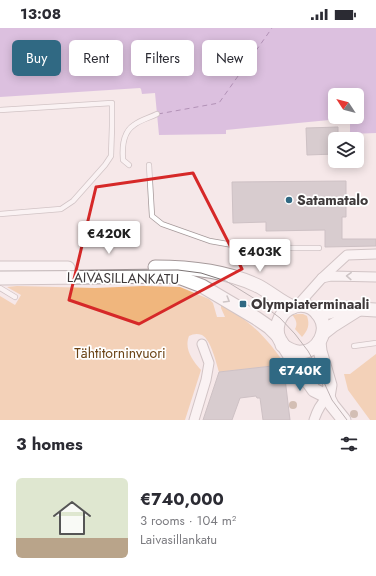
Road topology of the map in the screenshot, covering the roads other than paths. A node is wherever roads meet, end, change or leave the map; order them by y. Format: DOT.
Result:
graph roads {
  1 [pos="0,110"];
  2 [pos="157,114"];
  3 [pos="129,165"];
  4 [pos="149,165"];
  5 [pos="0,214"];
  6 [pos="319,248"];
  7 [pos="376,254"];
  8 [pos="0,268"];
  9 [pos="376,277"];
  10 [pos="0,278"];
  11 [pos="322,278"];
  12 [pos="0,288"];
  13 [pos="14,296"];
  14 [pos="295,306"];
  15 [pos="359,309"];
  16 [pos="376,310"];
  17 [pos="317,312"];
  18 [pos="321,338"];
  19 [pos="280,340"];
  20 [pos="376,343"];
  21 [pos="202,344"];
  22 [pos="354,346"];
  23 [pos="328,397"];
  24 [pos="194,420"];
  25 [pos="314,420"];
  26 [pos="344,420"];
  1 -- 5 [label="lane"];
  2 -- 3 [label="lane"];
  4 -- 6 [label="lane"];
  7 -- 11 [label="street"];
  8 -- 14 [label="main road, LAIVASILLANKATU"];
  9 -- 11 [label="street, one-way"];
  10 -- 19 [label="main road, LAIVASILLANKATU, one-way"];
  11 -- 14 [label="street"];
  12 -- 13 [label="lane"];
  14 -- 17 [label="main road, LAIVASILLANKATU"];
  14 -- 19 [label="main road"];
  15 -- 16 [label="main road"];
  15 -- 17 [label="main road"];
  15 -- 18 [label="main road"];
  17 -- 18 [label="main road"];
  18 -- 19 [label="main road, LAIVASILLANKATU"];
  18 -- 23 [label="main road"];
  19 -- 23 [label="main road, LAIVASILLANKATU"];
  20 -- 22 [label="lane"];
  21 -- 24 [label="street"];
  23 -- 25 [label="street"];
  23 -- 26 [label="main road, LAIVASILLANKATU"];
}
